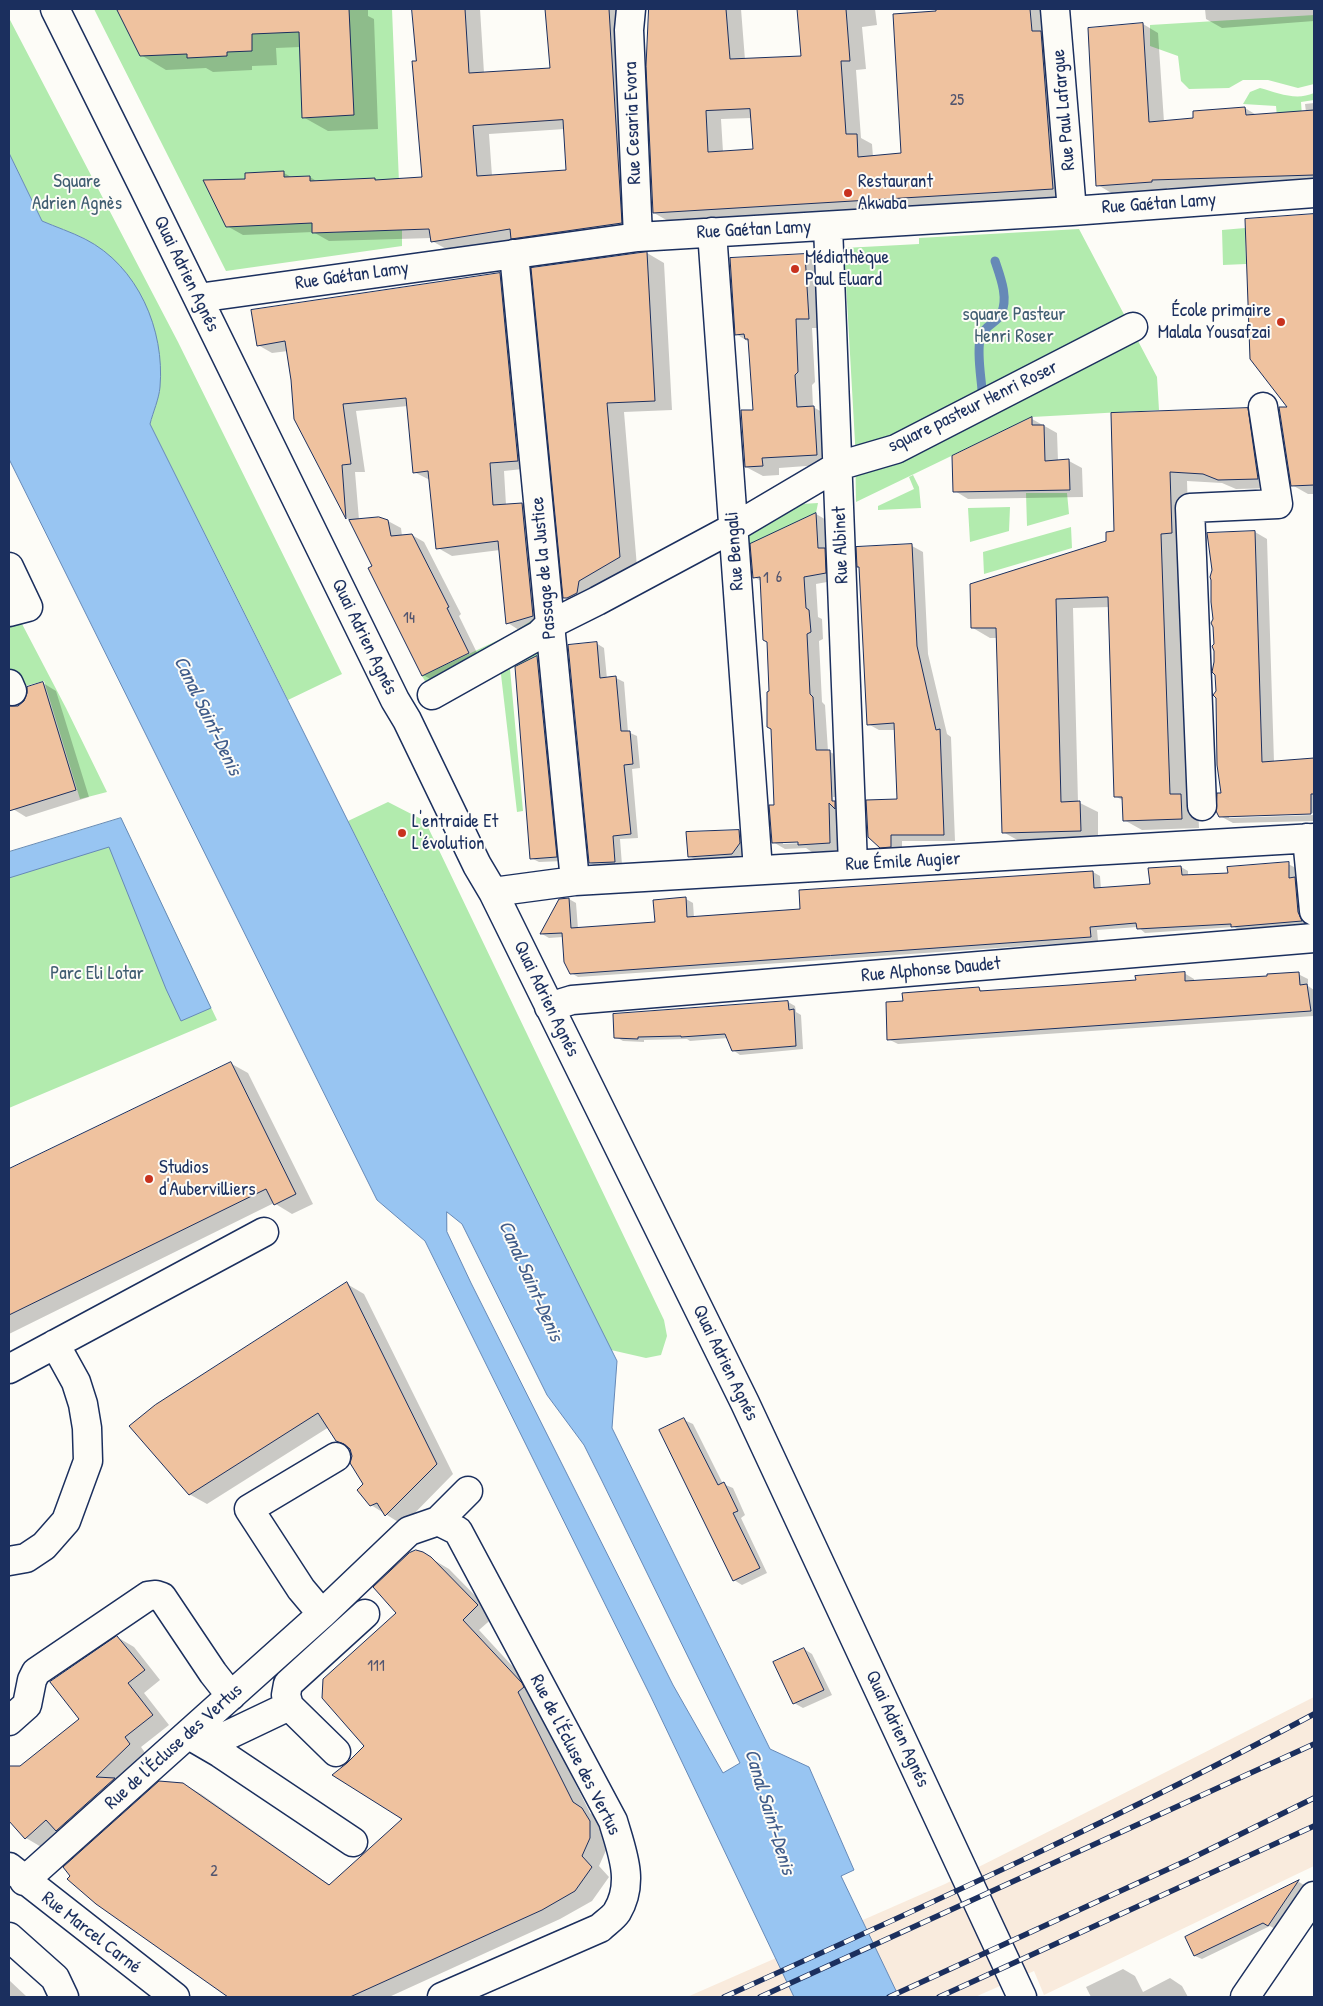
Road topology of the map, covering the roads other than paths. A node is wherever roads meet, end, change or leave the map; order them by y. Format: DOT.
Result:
graph roads {
  1 [pos="55,9"];
  2 [pos="631,9"];
  3 [pos="1055,9"];
  4 [pos="1314,193"];
  5 [pos="1072,211"];
  6 [pos="828,226"];
  7 [pos="712,232"];
  8 [pos="638,237"];
  9 [pos="514,254"];
  10 [pos="198,298"];
  11 [pos="1133,327"];
  12 [pos="1263,407"];
  13 [pos="838,466"];
  14 [pos="734,528"];
  15 [pos="9,567"];
  16 [pos="18,609"];
  17 [pos="549,624"];
  18 [pos="432,695"];
  19 [pos="1202,806"];
  20 [pos="1311,838"];
  21 [pos="853,865"];
  22 [pos="758,870"];
  23 [pos="575,881"];
  24 [pos="493,892"];
  25 [pos="1314,911"];
  26 [pos="1314,938"];
  27 [pos="549,1007"];
  28 [pos="264,1232"];
  29 [pos="55,1344"];
  30 [pos="9,1369"];
  31 [pos="336,1457"];
  32 [pos="468,1491"];
  33 [pos="438,1520"];
  34 [pos="9,1561"];
  35 [pos="322,1614"];
  36 [pos="365,1614"];
  37 [pos="231,1696"];
  38 [pos="289,1706"];
  39 [pos="9,1721"];
  40 [pos="198,1740"];
  41 [pos="336,1752"];
  42 [pos="353,1842"];
  43 [pos="16,1874"];
  44 [pos="1314,1896"];
  45 [pos="9,1937"];
  46 [pos="64,1997"];
  47 [pos="175,1997"];
  48 [pos="442,1997"];
  49 [pos="1022,1997"];
  50 [pos="1245,1997"];
  1 -- 10 [label="street, Quai Adrien Agnés"];
  2 -- 8 [label="street, Rue Cesaria Evora"];
  3 -- 5 [label="street, Rue Paul Lafargue"];
  4 -- 5 [label="street, Rue Gaétan Lamy"];
  5 -- 6 [label="street, Rue Gaétan Lamy"];
  6 -- 7 [label="street, Rue Gaétan Lamy"];
  6 -- 13 [label="street, Rue Albinet"];
  7 -- 8 [label="street, Rue Gaétan Lamy"];
  7 -- 14 [label="street, Rue Bengali"];
  8 -- 9 [label="street, Rue Gaétan Lamy"];
  9 -- 10 [label="street, Rue Gaétan Lamy"];
  9 -- 17 [label="street, Passage de la Justice"];
  10 -- 24 [label="street, Quai Adrien Agnés"];
  11 -- 13 [label="street, square pasteur Henri Roser"];
  12 -- 19 [label="street"];
  13 -- 14 [label="street, square pasteur Henri Roser"];
  13 -- 21 [label="street, Rue Albinet"];
  14 -- 17 [label="street, square pasteur Henri Roser"];
  14 -- 22 [label="street, Rue Bengali"];
  15 -- 16 [label="street"];
  17 -- 18 [label="street, square pasteur Henri Roser"];
  17 -- 23 [label="street, Passage de la Justice"];
  20 -- 21 [label="street, Rue Émile Augier"];
  20 -- 25 [label="street"];
  21 -- 22 [label="street, Rue Émile Augier"];
  22 -- 23 [label="street, Rue Émile Augier"];
  23 -- 24 [label="street, Rue Émile Augier"];
  24 -- 27 [label="street, Quai Adrien Agnés"];
  26 -- 27 [label="street, Rue Alphonse Daudet"];
  27 -- 49 [label="street, Quai Adrien Agnés"];
  28 -- 29 [label="street"];
  29 -- 30 [label="street"];
  29 -- 34 [label="street"];
  31 -- 35 [label="street"];
  32 -- 33 [label="street, Rue de l'Écluse des Vertus"];
  33 -- 35 [label="street, Rue de l'Écluse des Vertus"];
  33 -- 48 [label="street, Rue de l'Écluse des Vertus"];
  35 -- 37 [label="street, Rue de l'Écluse des Vertus"];
  36 -- 38 [label="street"];
  37 -- 39 [label="street"];
  37 -- 40 [label="street, Rue de l'Écluse des Vertus"];
  38 -- 40 [label="street"];
  38 -- 41 [label="street"];
  40 -- 42 [label="street"];
  40 -- 43 [label="street, Rue de l'Écluse des Vertus"];
  43 -- 47 [label="street, Rue Marcel Carné"];
  44 -- 50 [label="street"];
  45 -- 46 [label="street"];
}
